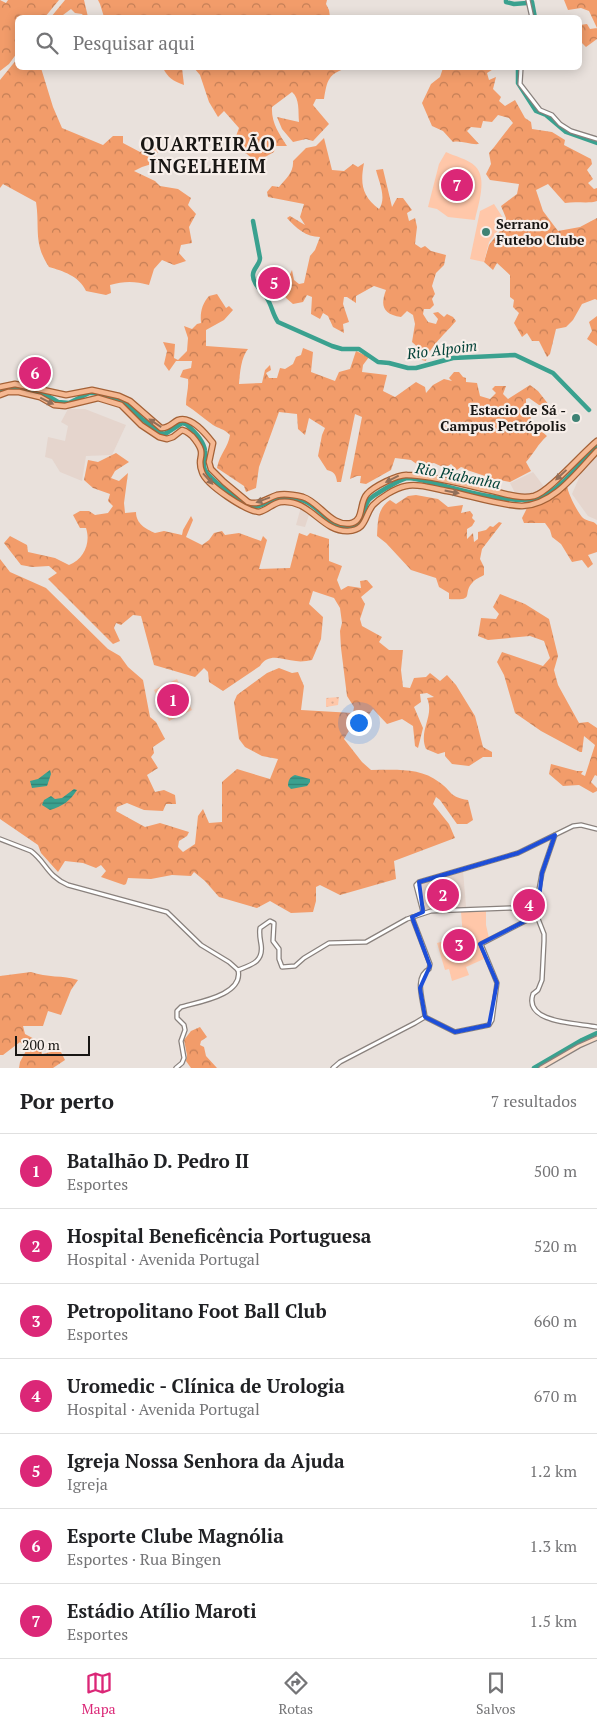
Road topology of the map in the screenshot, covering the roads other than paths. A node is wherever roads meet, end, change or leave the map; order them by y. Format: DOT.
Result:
graph roads {
  1 [pos="528,0"];
  2 [pos="531,15"];
  3 [pos="521,70"];
  4 [pos="597,139"];
  5 [pos="0,387"];
  6 [pos="0,395"];
  7 [pos="597,442"];
  8 [pos="597,451"];
  9 [pos="201,461"];
  10 [pos="209,462"];
  11 [pos="360,514"];
  12 [pos="367,514"];
  13 [pos="597,829"];
  14 [pos="555,834"];
  15 [pos="0,839"];
  16 [pos="424,913"];
  17 [pos="536,913"];
  18 [pos="412,917"];
  19 [pos="238,970"];
  20 [pos="425,1017"];
  21 [pos="597,1027"];
  22 [pos="597,1038"];
  23 [pos="176,1068"];
  24 [pos="333,1068"];
  25 [pos="541,1068"];
  1 -- 2 [label="street"];
  3 -- 4 [label="street"];
  10 -- 5 [label="main road, one-way"];
  6 -- 9 [label="main road, one-way"];
  7 -- 11 [label="main road, one-way"];
  12 -- 8 [label="main road, one-way"];
  9 -- 10 [label="main road"];
  9 -- 12 [label="main road, one-way"];
  11 -- 10 [label="main road, one-way"];
  11 -- 12 [label="main road"];
  13 -- 14 [label="street"];
  14 -- 16 [label="street"];
  14 -- 17 [label="street"];
  15 -- 19 [label="street"];
  16 -- 17 [label="street"];
  16 -- 18 [label="street"];
  17 -- 20 [label="street"];
  17 -- 21 [label="street"];
  18 -- 19 [label="street"];
  18 -- 20 [label="street"];
  19 -- 23 [label="street"];
  20 -- 24 [label="street"];
  22 -- 25 [label="main road"];
}
